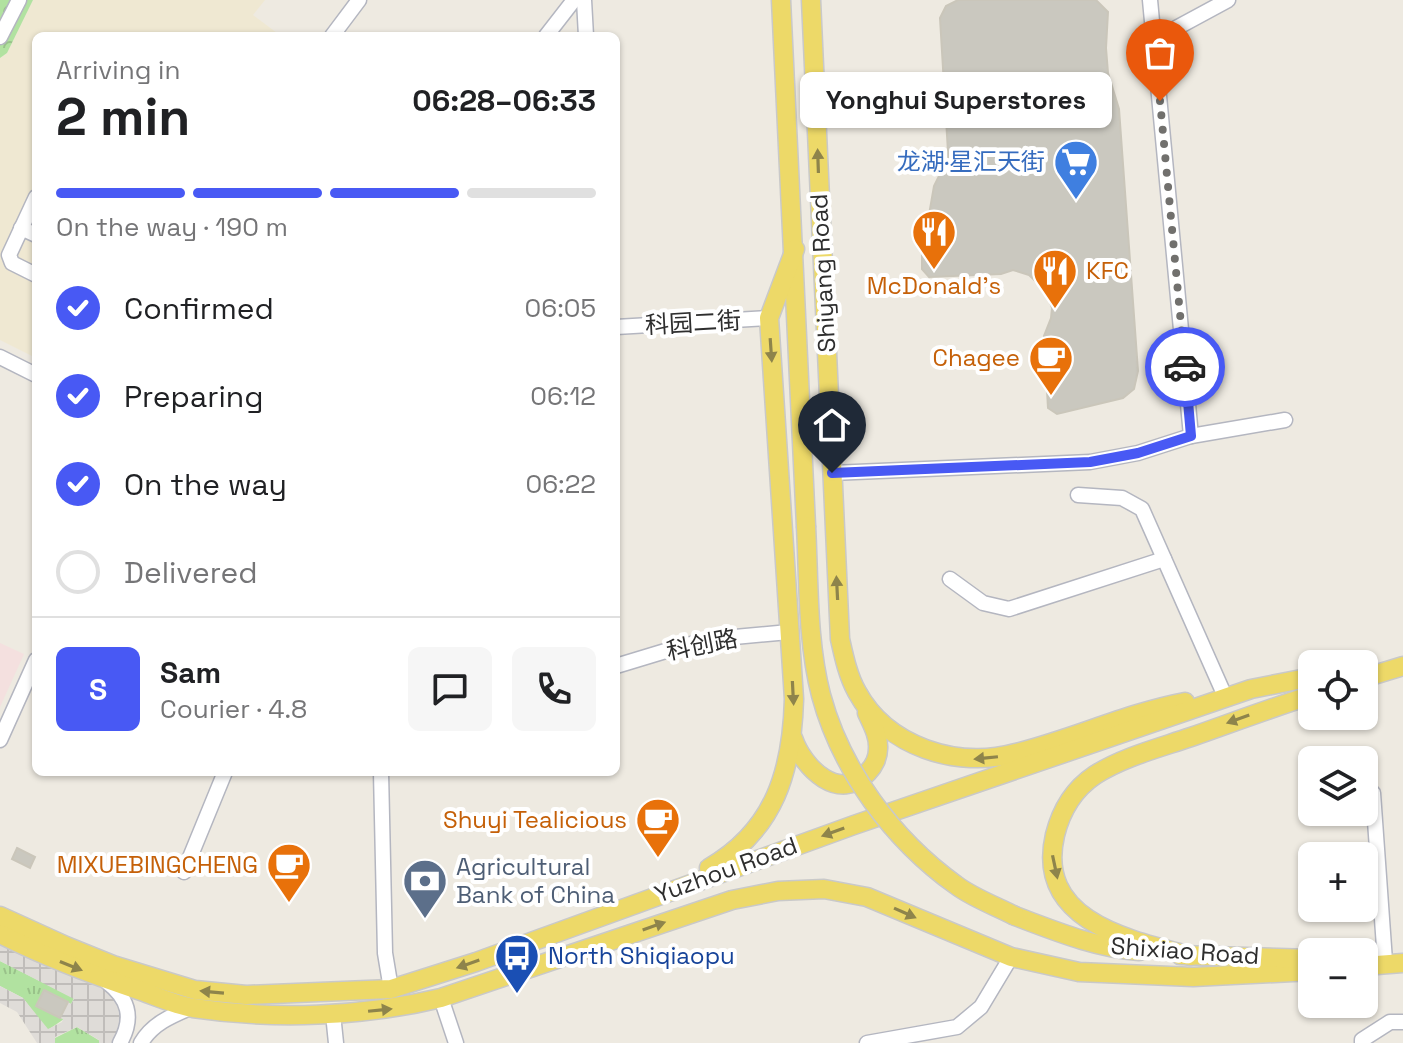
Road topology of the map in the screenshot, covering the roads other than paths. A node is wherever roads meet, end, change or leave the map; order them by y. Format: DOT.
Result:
graph roads {
  1 [pos="19,0"];
  2 [pos="359,0"];
  3 [pos="574,0"];
  4 [pos="584,0"];
  5 [pos="781,0"];
  6 [pos="811,0"];
  7 [pos="1150,0"];
  8 [pos="1228,0"];
  9 [pos="335,32"];
  10 [pos="549,32"];
  11 [pos="586,32"];
  12 [pos="0,37"];
  13 [pos="1154,40"];
  14 [pos="32,205"];
  15 [pos="21,228"];
  16 [pos="32,233"];
  17 [pos="795,249"];
  18 [pos="32,273"];
  19 [pos="769,318"];
  20 [pos="620,327"];
  21 [pos="0,357"];
  22 [pos="32,373"];
  23 [pos="1285,420"];
  24 [pos="1191,436"];
  25 [pos="832,473"];
  26 [pos="1078,495"];
  27 [pos="1164,559"];
  28 [pos="950,579"];
  29 [pos="789,632"];
  30 [pos="1403,660"];
  31 [pos="1378,664"];
  32 [pos="620,665"];
  33 [pos="1403,666"];
  34 [pos="32,669"];
  35 [pos="1378,674"];
  36 [pos="1298,680"];
  37 [pos="1251,689"];
  38 [pos="857,691"];
  39 [pos="1224,694"];
  40 [pos="1298,700"];
  41 [pos="793,738"];
  42 [pos="0,740"];
  43 [pos="223,776"];
  44 [pos="381,776"];
  45 [pos="1378,826"];
  46 [pos="184,872"];
  47 [pos="672,890"];
  48 [pos="1015,916"];
  49 [pos="4,921"];
  50 [pos="1191,956"];
  51 [pos="1011,957"];
  52 [pos="1298,959"];
  53 [pos="1397,962"];
  54 [pos="1298,972"];
  55 [pos="104,979"];
  56 [pos="391,989"];
  57 [pos="441,998"];
  58 [pos="190,1008"];
  59 [pos="333,1014"];
  60 [pos="1403,1022"];
  61 [pos="128,1028"];
  62 [pos="143,1039"];
  63 [pos="120,1043"];
  64 [pos="336,1043"];
  65 [pos="456,1043"];
  66 [pos="867,1043"];
  67 [pos="1362,1043"];
  1 -- 12 [label="street"];
  2 -- 9 [label="street"];
  3 -- 10 [label="street"];
  4 -- 11 [label="street"];
  5 -- 17 [label="main road, Shiyang Road"];
  25 -- 6 [label="main road, Shiyang Road, one-way"];
  7 -- 13 [label="street"];
  8 -- 13 [label="street"];
  13 -- 24 [label="street"];
  14 -- 15 [label="street"];
  15 -- 16 [label="street"];
  15 -- 18 [label="street"];
  17 -- 19 [label="main road"];
  17 -- 48 [label="main road, Shiyang Road, bridge"];
  19 -- 20 [label="street, 科园二街"];
  19 -- 29 [label="main road, one-way"];
  21 -- 22 [label="street"];
  23 -- 24 [label="street"];
  24 -- 25 [label="street"];
  38 -- 25 [label="main road, Shiyang Road, one-way"];
  26 -- 27 [label="street"];
  27 -- 28 [label="street"];
  27 -- 39 [label="street"];
  29 -- 32 [label="street, 科创路"];
  29 -- 41 [label="main road, one-way"];
  30 -- 31 [label="main road"];
  33 -- 35 [label="main road"];
  34 -- 42 [label="street"];
  36 -- 37 [label="main road, Yuzhou Road"];
  37 -- 39 [label="main road, Shiyang Road"];
  37 -- 47 [label="main road, Yuzhou Road, one-way"];
  39 -- 38 [label="main road, Shiyang Road, one-way"];
  38 -- 41 [label="main road"];
  40 -- 50 [label="main road, one-way"];
  41 -- 47 [label="main road"];
  43 -- 46 [label="street"];
  44 -- 56 [label="street"];
  45 -- 53 [label="street"];
  47 -- 56 [label="main road, Yuzhou Road, one-way"];
  48 -- 50 [label="main road, Shixiao Road"];
  49 -- 55 [label="main road, Yuzhou Road, one-way"];
  56 -- 49 [label="main road, Yuzhou Road, one-way"];
  50 -- 52 [label="main road, Shixiao Road"];
  51 -- 54 [label="main road, Yuzhou Road"];
  57 -- 51 [label="main road, Yuzhou Road, one-way"];
  51 -- 66 [label="street"];
  55 -- 58 [label="main road, Yuzhou Road"];
  55 -- 61 [label="street"];
  59 -- 57 [label="main road, Yuzhou Road, one-way"];
  57 -- 65 [label="street"];
  58 -- 59 [label="main road, Yuzhou Road"];
  58 -- 62 [label="street"];
  59 -- 64 [label="street"];
  60 -- 67 [label="street"];
  61 -- 62 [label="street"];
  61 -- 63 [label="street"];
}
